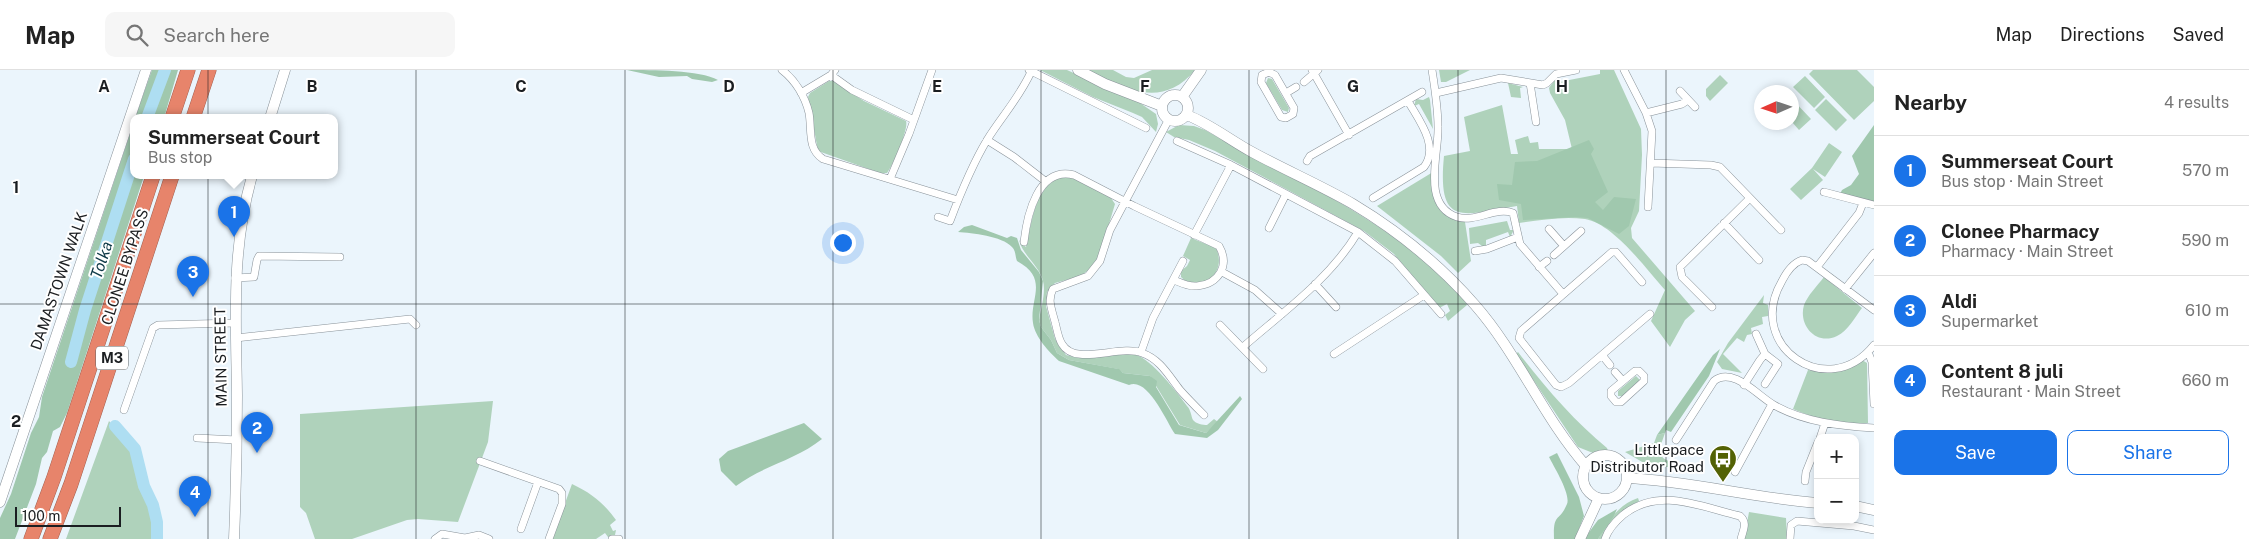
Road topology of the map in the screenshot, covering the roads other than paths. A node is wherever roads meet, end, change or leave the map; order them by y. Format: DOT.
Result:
graph roads {
  1 [pos="146,70"];
  2 [pos="188,70"];
  3 [pos="209,70"];
  4 [pos="285,70"];
  5 [pos="782,70"];
  6 [pos="932,70"];
  7 [pos="1078,70"];
  8 [pos="1201,70"];
  9 [pos="1432,70"];
  10 [pos="1576,70"];
  11 [pos="1624,70"];
  12 [pos="1030,71"];
  13 [pos="1314,71"];
  14 [pos="833,73"];
  15 [pos="1304,82"];
  16 [pos="1530,83"];
  17 [pos="1296,87"];
  18 [pos="1680,91"];
  19 [pos="1422,92"];
  20 [pos="801,93"];
  21 [pos="1286,93"];
  22 [pos="1436,93"];
  23 [pos="1182,96"];
  24 [pos="1688,100"];
  25 [pos="1408,101"];
  26 [pos="1162,106"];
  27 [pos="1695,107"];
  28 [pos="1646,113"];
  29 [pos="131,114"];
  30 [pos="173,114"];
  31 [pos="194,114"];
  32 [pos="271,114"];
  33 [pos="1187,115"];
  34 [pos="130,117"];
  35 [pos="1169,119"];
  36 [pos="914,120"];
  37 [pos="1536,122"];
  38 [pos="1146,128"];
  39 [pos="1349,134"];
  40 [pos="987,140"];
  41 [pos="1178,141"];
  42 [pos="1307,161"];
  43 [pos="1651,163"];
  44 [pos="1231,165"];
  45 [pos="152,179"];
  46 [pos="171,179"];
  47 [pos="251,179"];
  48 [pos="890,179"];
  49 [pos="1045,181"];
  50 [pos="1824,192"];
  51 [pos="1286,194"];
  52 [pos="1372,198"];
  53 [pos="1750,198"];
  54 [pos="958,200"];
  55 [pos="1125,202"];
  56 [pos="1863,203"];
  57 [pos="1874,205"];
  58 [pos="1648,207"];
  59 [pos="938,217"];
  60 [pos="1724,223"];
  61 [pos="1269,228"];
  62 [pos="1549,229"];
  63 [pos="1781,230"];
  64 [pos="1581,231"];
  65 [pos="1358,232"];
  66 [pos="1194,235"];
  67 [pos="1518,237"];
  68 [pos="1024,242"];
  69 [pos="1564,246"];
  70 [pos="1475,251"];
  71 [pos="1874,253"];
  72 [pos="1554,255"];
  73 [pos="340,257"];
  74 [pos="1759,260"];
  75 [pos="1182,261"];
  76 [pos="1547,262"];
  77 [pos="1817,267"];
  78 [pos="1540,268"];
  79 [pos="1222,272"];
  80 [pos="235,278"];
  81 [pos="1174,280"];
  82 [pos="1642,282"];
  83 [pos="1315,284"];
  84 [pos="1845,289"];
  85 [pos="1564,294"];
  86 [pos="1424,295"];
  87 [pos="1712,307"];
  88 [pos="1336,308"];
  89 [pos="1874,310"];
  90 [pos="1282,314"];
  91 [pos="1441,314"];
  92 [pos="1650,314"];
  93 [pos="236,323"];
  94 [pos="416,325"];
  95 [pos="1220,325"];
  96 [pos="1756,334"];
  97 [pos="236,338"];
  98 [pos="1874,345"];
  99 [pos="1244,347"];
  100 [pos="1141,352"];
  101 [pos="1868,352"];
  102 [pos="1334,354"];
  103 [pos="1766,354"];
  104 [pos="1602,355"];
  105 [pos="1610,365"];
  106 [pos="1263,370"];
  107 [pos="1615,372"];
  108 [pos="1623,381"];
  109 [pos="1765,384"];
  110 [pos="1744,385"];
  111 [pos="1772,404"];
  112 [pos="1874,404"];
  113 [pos="124,410"];
  114 [pos="1204,415"];
  115 [pos="1825,423"];
  116 [pos="1874,428"];
  117 [pos="1821,434"];
  118 [pos="197,438"];
  119 [pos="238,440"];
  120 [pos="1676,440"];
  121 [pos="1814,452"];
  122 [pos="480,460"];
  123 [pos="1586,466"];
  124 [pos="1735,472"];
  125 [pos="1627,478"];
  126 [pos="1805,481"];
  127 [pos="538,482"];
  128 [pos="1599,498"];
  129 [pos="0,502"];
  130 [pos="1814,503"];
  131 [pos="1859,507"];
  132 [pos="1874,510"];
  133 [pos="521,529"];
  134 [pos="1874,530"];
  135 [pos="31,539"];
  136 [pos="50,539"];
  137 [pos="234,539"];
  138 [pos="435,539"];
  139 [pos="489,539"];
  140 [pos="549,539"];
  141 [pos="612,539"];
  142 [pos="619,539"];
  143 [pos="1580,539"];
  144 [pos="1605,539"];
  145 [pos="1741,539"];
  146 [pos="1790,539"];
  1 -- 29 [label="street, DAMASTOWN WALK"];
  2 -- 30 [label="highway"];
  3 -- 31 [label="highway"];
  4 -- 32 [label="street"];
  5 -- 20 [label="street"];
  6 -- 36 [label="street"];
  7 -- 26 [label="street"];
  8 -- 23 [label="street"];
  9 -- 22 [label="street"];
  10 -- 16 [label="street"];
  11 -- 28 [label="street"];
  12 -- 38 [label="street"];
  12 -- 40 [label="street"];
  13 -- 15 [label="street"];
  13 -- 39 [label="street"];
  14 -- 20 [label="street"];
  14 -- 36 [label="street"];
  16 -- 22 [label="street"];
  16 -- 37 [label="street"];
  17 -- 21 [label="street"];
  18 -- 24 [label="street"];
  19 -- 25 [label="street"];
  20 -- 48 [label="street"];
  21 -- 21 [label="street"];
  22 -- 67 [label="street"];
  23 -- 26 [label="street"];
  23 -- 33 [label="street"];
  24 -- 27 [label="street"];
  24 -- 28 [label="street"];
  25 -- 39 [label="street"];
  25 -- 52 [label="street"];
  26 -- 35 [label="street"];
  28 -- 43 [label="street"];
  33 -- 35 [label="street"];
  33 -- 123 [label="street"];
  34 -- 129 [label="street, DAMASTOWN WALK"];
  35 -- 55 [label="street"];
  36 -- 48 [label="street"];
  39 -- 42 [label="street"];
  40 -- 49 [label="street"];
  40 -- 54 [label="street"];
  41 -- 44 [label="street"];
  43 -- 53 [label="street"];
  43 -- 58 [label="street"];
  44 -- 51 [label="street"];
  44 -- 66 [label="street"];
  45 -- 135 [label="highway, CLONEE BYPASS / M3"];
  46 -- 136 [label="highway, CLONEE BYPASS / M3"];
  47 -- 80 [label="street, MAIN STREET"];
  48 -- 54 [label="street"];
  49 -- 55 [label="street"];
  49 -- 68 [label="street"];
  50 -- 56 [label="street"];
  51 -- 61 [label="street"];
  51 -- 65 [label="street"];
  53 -- 60 [label="street"];
  53 -- 63 [label="street"];
  54 -- 59 [label="street"];
  55 -- 66 [label="street"];
  55 -- 100 [label="street"];
  56 -- 57 [label="street"];
  56 -- 77 [label="street"];
  60 -- 74 [label="street"];
  60 -- 87 [label="street"];
  62 -- 69 [label="street"];
  64 -- 69 [label="street"];
  65 -- 83 [label="street"];
  65 -- 86 [label="street"];
  66 -- 79 [label="street"];
  67 -- 70 [label="street"];
  67 -- 78 [label="street"];
  69 -- 72 [label="street"];
  71 -- 84 [label="street"];
  73 -- 80 [label="street"];
  75 -- 81 [label="street"];
  76 -- 78 [label="street"];
  77 -- 84 [label="street"];
  77 -- 101 [label="street"];
  78 -- 85 [label="street"];
  79 -- 81 [label="street"];
  79 -- 90 [label="street"];
  80 -- 93 [label="street, MAIN STREET"];
  81 -- 100 [label="street"];
  82 -- 85 [label="street"];
  83 -- 88 [label="street"];
  83 -- 90 [label="street"];
  84 -- 89 [label="street"];
  85 -- 104 [label="street"];
  86 -- 91 [label="street"];
  86 -- 102 [label="street"];
  90 -- 99 [label="street"];
  92 -- 104 [label="street"];
  93 -- 97 [label="street, MAIN STREET"];
  93 -- 113 [label="street"];
  94 -- 97 [label="street"];
  95 -- 99 [label="street"];
  96 -- 103 [label="street"];
  97 -- 119 [label="street, MAIN STREET"];
  98 -- 101 [label="street"];
  99 -- 106 [label="street"];
  100 -- 114 [label="street"];
  101 -- 112 [label="street"];
  103 -- 109 [label="street"];
  103 -- 110 [label="street"];
  104 -- 105 [label="street"];
  107 -- 108 [label="street"];
  108 -- 108 [label="street"];
  110 -- 111 [label="street"];
  110 -- 120 [label="street"];
  111 -- 115 [label="street"];
  111 -- 124 [label="street"];
  115 -- 116 [label="street"];
  115 -- 117 [label="street"];
  118 -- 119 [label="street"];
  119 -- 137 [label="street, MAIN STREET"];
  121 -- 126 [label="street"];
  122 -- 127 [label="street"];
  123 -- 125 [label="street"];
  123 -- 128 [label="street"];
  125 -- 128 [label="street"];
  125 -- 130 [label="street"];
  127 -- 133 [label="street"];
  127 -- 140 [label="street"];
  128 -- 143 [label="street"];
  131 -- 132 [label="street"];
  134 -- 146 [label="street"];
  138 -- 139 [label="street"];
  141 -- 142 [label="street"];
  144 -- 145 [label="street"];
}
